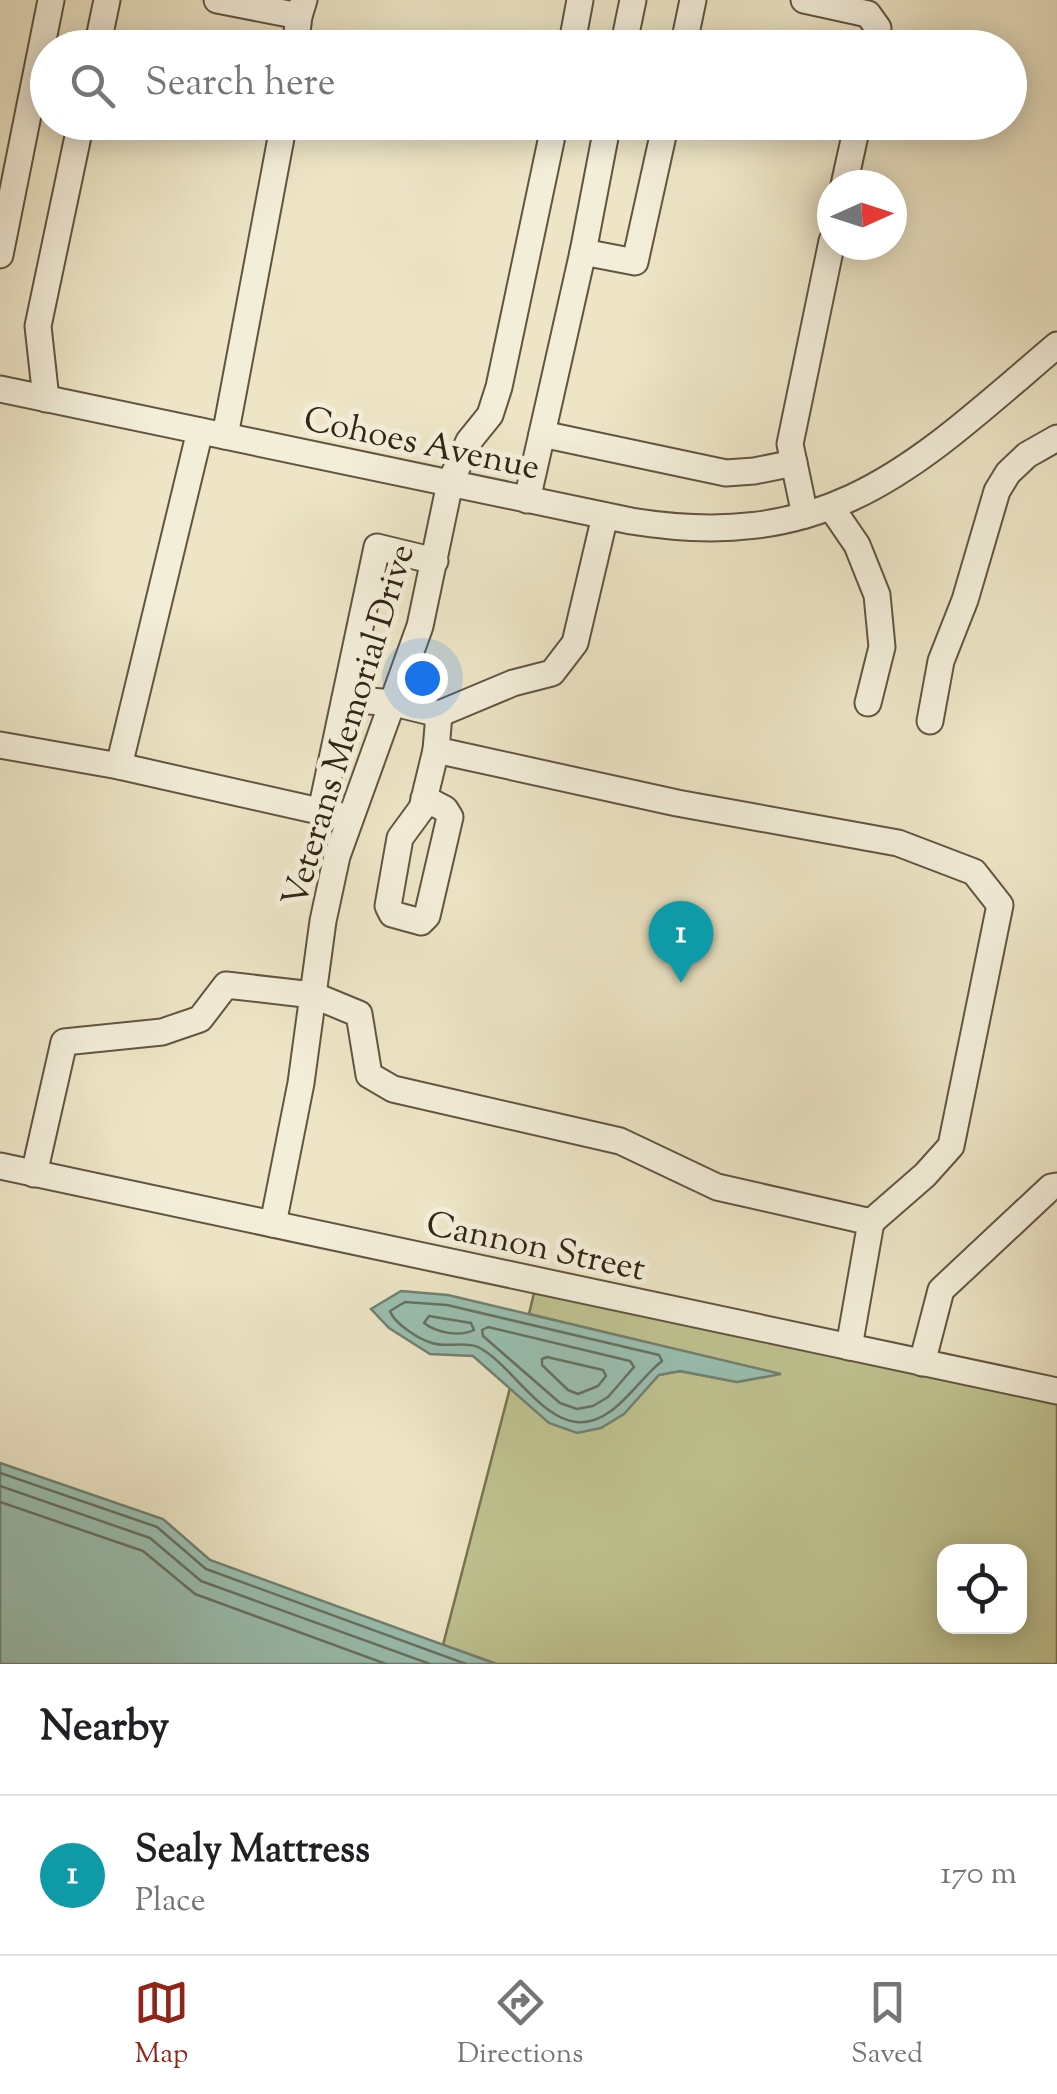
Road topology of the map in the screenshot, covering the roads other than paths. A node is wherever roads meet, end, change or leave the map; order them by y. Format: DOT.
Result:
graph roads {
  1 [pos="51,0"];
  2 [pos="107,0"];
  3 [pos="217,0"];
  4 [pos="580,0"];
  5 [pos="633,0"];
  6 [pos="694,0"];
  7 [pos="804,0"];
  8 [pos="302,8"];
  9 [pos="45,30"];
  10 [pos="101,30"];
  11 [pos="574,30"];
  12 [pos="627,30"];
  13 [pos="687,30"];
  14 [pos="878,30"];
  15 [pos="30,105"];
  16 [pos="77,140"];
  17 [pos="280,140"];
  18 [pos="551,140"];
  19 [pos="604,140"];
  20 [pos="662,140"];
  21 [pos="854,140"];
  22 [pos="847,170"];
  23 [pos="582,252"];
  24 [pos="0,255"];
  25 [pos="828,260"];
  26 [pos="1057,345"];
  27 [pos="0,389"];
  28 [pos="46,399"];
  29 [pos="212,434"];
  30 [pos="542,434"];
  31 [pos="1057,438"];
  32 [pos="794,463"];
  33 [pos="450,483"];
  34 [pos="528,500"];
  35 [pos="832,507"];
  36 [pos="806,515"];
  37 [pos="605,516"];
  38 [pos="434,560"];
  39 [pos="345,698"];
  40 [pos="394,703"];
  41 [pos="868,703"];
  42 [pos="439,714"];
  43 [pos="930,721"];
  44 [pos="0,744"];
  45 [pos="436,750"];
  46 [pos="119,766"];
  47 [pos="424,798"];
  48 [pos="321,811"];
  49 [pos="350,818"];
  50 [pos="313,994"];
  51 [pos="0,1166"];
  52 [pos="34,1174"];
  53 [pos="1057,1186"];
  54 [pos="871,1222"];
  55 [pos="273,1224"];
  56 [pos="849,1347"];
  57 [pos="922,1363"];
  58 [pos="1057,1391"];
  1 -- 9 [label="street"];
  2 -- 10 [label="street"];
  3 -- 8 [label="street"];
  4 -- 11 [label="street"];
  5 -- 12 [label="street"];
  6 -- 13 [label="street"];
  7 -- 14 [label="street"];
  15 -- 24 [label="street"];
  16 -- 28 [label="street"];
  17 -- 29 [label="street"];
  18 -- 33 [label="street, Veterans Memorial Drive"];
  19 -- 23 [label="street"];
  20 -- 23 [label="street"];
  21 -- 22 [label="street"];
  23 -- 30 [label="street"];
  25 -- 32 [label="street"];
  26 -- 35 [label="street, Cohoes Avenue"];
  27 -- 28 [label="street, Cohoes Avenue"];
  28 -- 29 [label="street, Cohoes Avenue"];
  29 -- 33 [label="street, Cohoes Avenue"];
  29 -- 46 [label="street"];
  30 -- 32 [label="street"];
  30 -- 34 [label="street"];
  31 -- 43 [label="street"];
  32 -- 36 [label="street"];
  33 -- 34 [label="street, Cohoes Avenue"];
  33 -- 38 [label="street, Veterans Memorial Drive"];
  34 -- 37 [label="street, Cohoes Avenue"];
  35 -- 36 [label="street, Cohoes Avenue"];
  35 -- 41 [label="street"];
  36 -- 37 [label="street, Cohoes Avenue"];
  37 -- 42 [label="street"];
  38 -- 39 [label="street"];
  38 -- 40 [label="street, Veterans Memorial Drive"];
  39 -- 40 [label="street"];
  39 -- 48 [label="street"];
  40 -- 42 [label="street"];
  40 -- 49 [label="street, Veterans Memorial Drive"];
  42 -- 45 [label="street"];
  44 -- 46 [label="street"];
  45 -- 47 [label="street"];
  45 -- 54 [label="street"];
  46 -- 48 [label="street"];
  48 -- 49 [label="street"];
  49 -- 50 [label="street, Veterans Memorial Drive"];
  50 -- 52 [label="street"];
  50 -- 54 [label="street"];
  50 -- 55 [label="street, Veterans Memorial Drive"];
  51 -- 52 [label="street, Cannon Street"];
  52 -- 55 [label="street, Cannon Street"];
  53 -- 57 [label="street"];
  54 -- 56 [label="street"];
  55 -- 56 [label="street, Cannon Street"];
  56 -- 57 [label="street, Cannon Street"];
  57 -- 58 [label="street, Cannon Street"];
}
